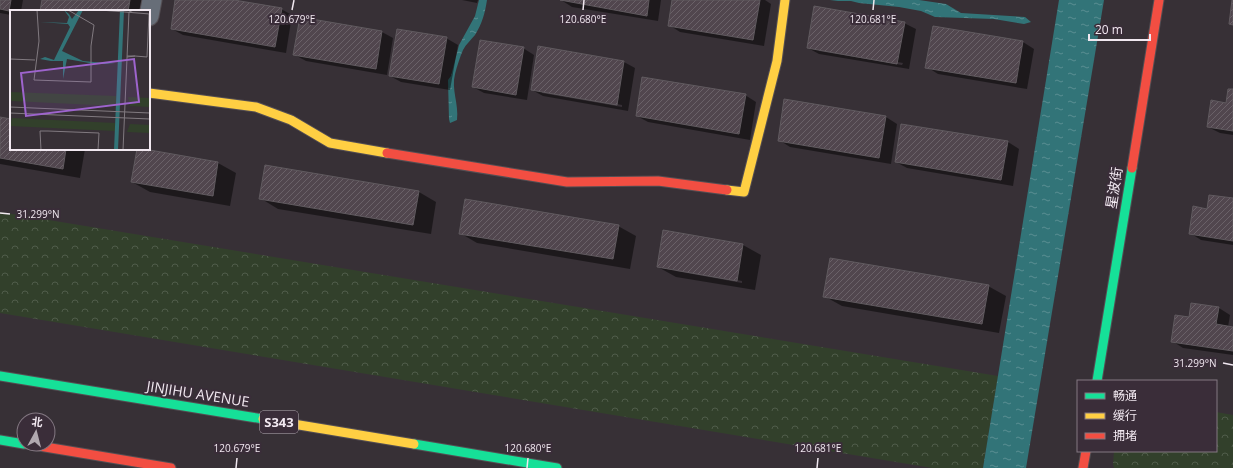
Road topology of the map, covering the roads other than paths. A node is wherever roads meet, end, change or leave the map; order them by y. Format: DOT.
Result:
graph roads {
  1 [pos="152,0"];
  2 [pos="785,0"];
  3 [pos="1159,0"];
  4 [pos="150,11"];
  5 [pos="150,93"];
  6 [pos="0,376"];
  7 [pos="1097,380"];
  8 [pos="0,440"];
  9 [pos="16,443"];
  10 [pos="56,449"];
  11 [pos="1086,452"];
  12 [pos="171,468"];
  13 [pos="557,468"];
  14 [pos="1083,468"];
  1 -- 4 [label="street"];
  2 -- 5 [label="street"];
  3 -- 7 [label="street, 星波街"];
  6 -- 13 [label="street, JINJIHU AVENUE / S343"];
  8 -- 9 [label="street"];
  10 -- 12 [label="street"];
  11 -- 14 [label="street"];
}
